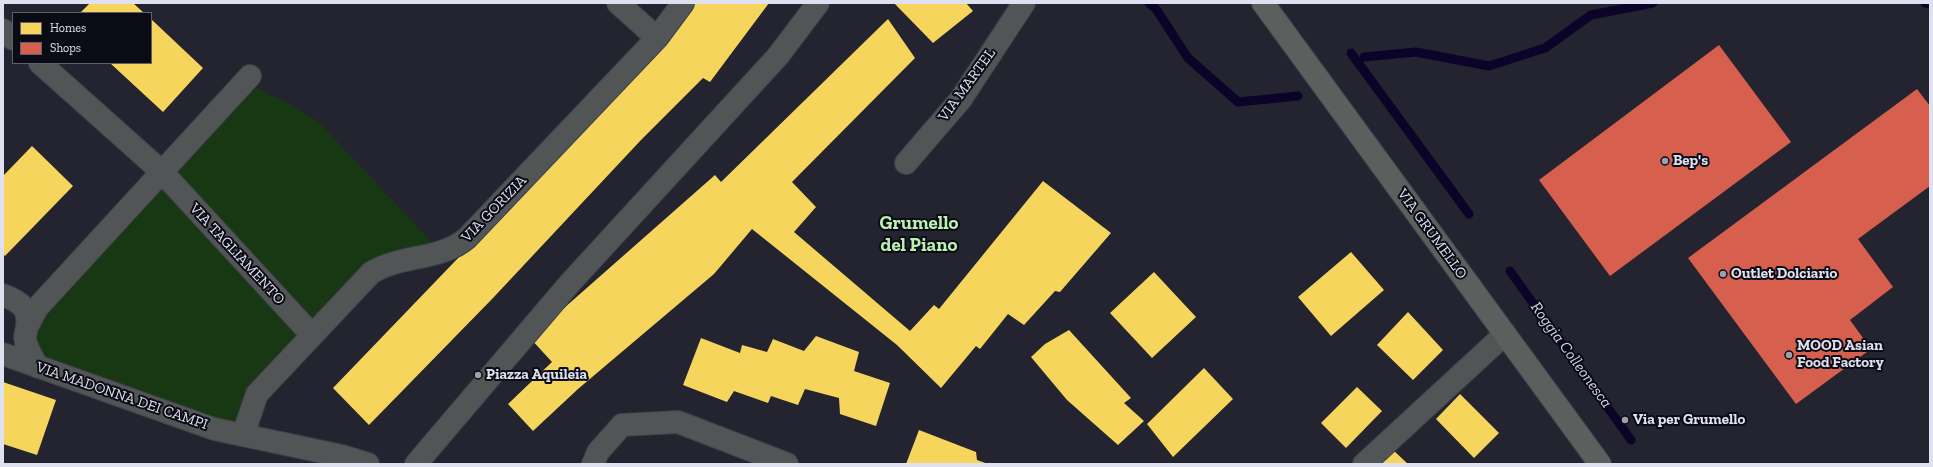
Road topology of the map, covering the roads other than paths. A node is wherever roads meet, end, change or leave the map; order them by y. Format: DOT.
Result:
graph roads {
  1 [pos="618,3"];
  2 [pos="683,3"];
  3 [pos="818,3"];
  4 [pos="1024,3"];
  5 [pos="1263,3"];
  6 [pos="3,30"];
  7 [pos="12,38"];
  8 [pos="658,38"];
  9 [pos="41,64"];
  10 [pos="250,76"];
  11 [pos="906,163"];
  12 [pos="162,172"];
  13 [pos="3,295"];
  14 [pos="28,325"];
  15 [pos="1505,334"];
  16 [pos="312,335"];
  17 [pos="3,354"];
  18 [pos="38,367"];
  19 [pos="243,435"];
  20 [pos="368,464"];
  21 [pos="416,464"];
  22 [pos="593,464"];
  23 [pos="787,464"];
  24 [pos="1364,464"];
  25 [pos="1600,464"];
  1 -- 8 [label="street"];
  2 -- 8 [label="street, VIA GORIZIA"];
  3 -- 21 [label="street"];
  4 -- 11 [label="street, VIA MARTEL"];
  5 -- 15 [label="main road, VIA GRUMELLO"];
  6 -- 7 [label="street"];
  8 -- 16 [label="street, VIA GORIZIA"];
  9 -- 12 [label="street, VIA TAGLIAMENTO"];
  10 -- 12 [label="street"];
  12 -- 14 [label="street"];
  12 -- 16 [label="street, VIA TAGLIAMENTO"];
  13 -- 14 [label="street"];
  14 -- 18 [label="street"];
  15 -- 24 [label="street"];
  15 -- 25 [label="main road, VIA GRUMELLO"];
  16 -- 19 [label="street, VIA GORIZIA"];
  17 -- 18 [label="street, VIA MADONNA DEI CAMPI"];
  18 -- 19 [label="street, VIA MADONNA DEI CAMPI"];
  19 -- 20 [label="street"];
  22 -- 23 [label="street"];
}
